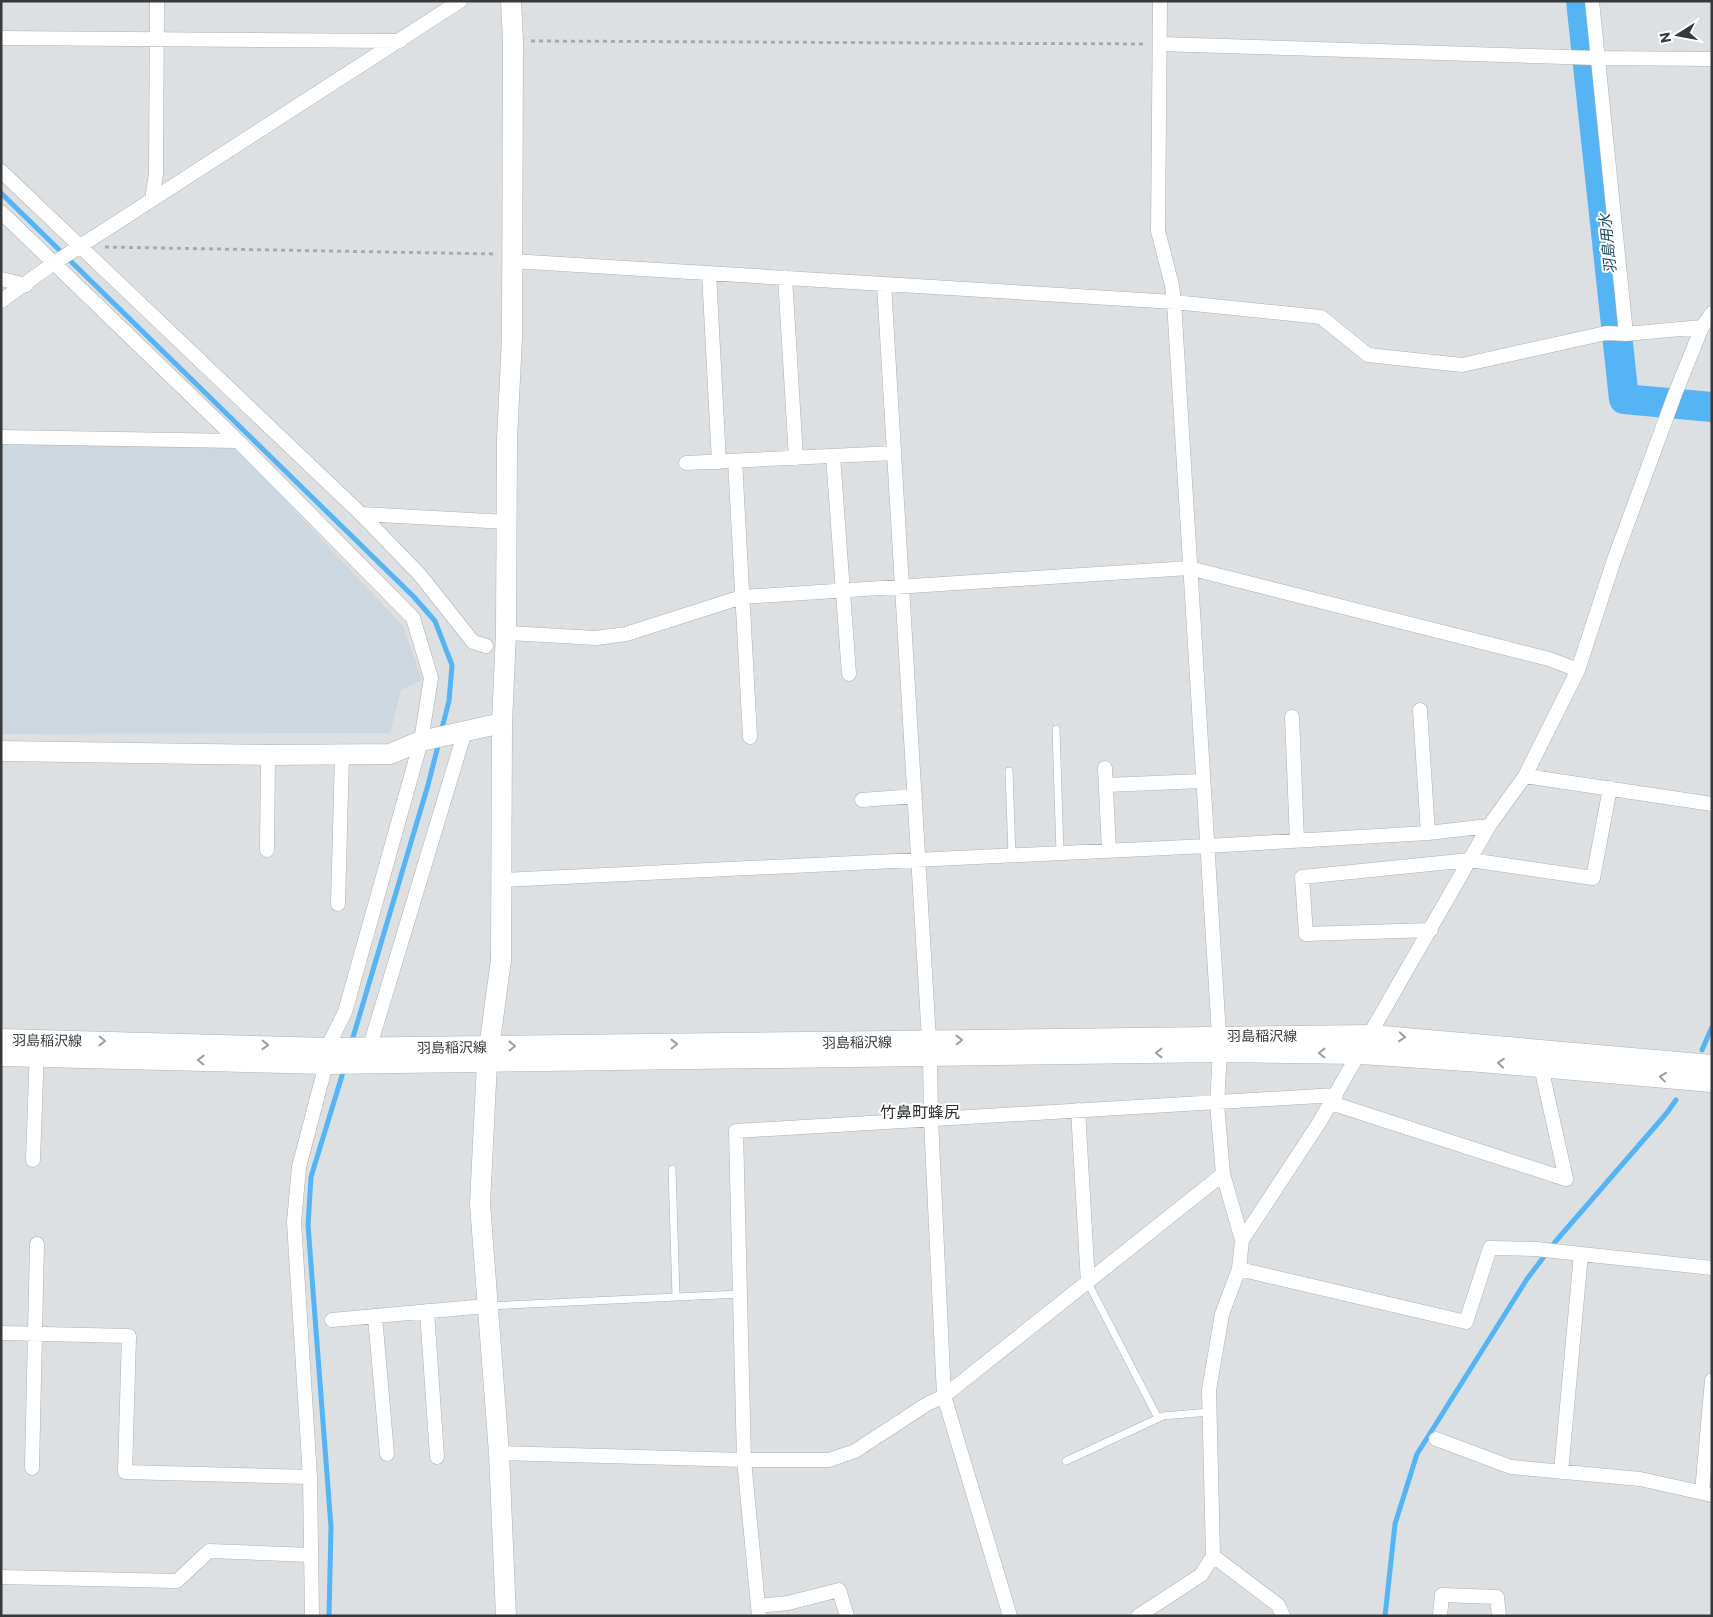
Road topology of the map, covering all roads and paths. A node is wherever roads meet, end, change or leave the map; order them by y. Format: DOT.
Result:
graph roads {
  1 [pos="157,1"];
  2 [pos="460,1"];
  3 [pos="511,1"];
  4 [pos="1160,1"];
  5 [pos="1592,1"];
  6 [pos="1,38"];
  7 [pos="156,40"];
  8 [pos="400,41"];
  9 [pos="513,41"];
  10 [pos="1160,44"];
  11 [pos="1596,58"];
  12 [pos="1712,59"];
  13 [pos="1,171"];
  14 [pos="152,199"];
  15 [pos="1,212"];
  16 [pos="76,248"];
  17 [pos="512,258"];
  18 [pos="57,261"];
  19 [pos="709,273"];
  20 [pos="785,277"];
  21 [pos="1,279"];
  22 [pos="26,284"];
  23 [pos="884,284"];
  24 [pos="1,301"];
  25 [pos="1174,302"];
  26 [pos="1712,313"];
  27 [pos="1702,327"];
  28 [pos="1625,334"];
  29 [pos="1,438"];
  30 [pos="238,441"];
  31 [pos="894,453"];
  32 [pos="833,456"];
  33 [pos="796,458"];
  34 [pos="735,461"];
  35 [pos="719,462"];
  36 [pos="686,463"];
  37 [pos="361,514"];
  38 [pos="508,522"];
  39 [pos="1189,568"];
  40 [pos="902,588"];
  41 [pos="843,590"];
  42 [pos="742,597"];
  43 [pos="506,634"];
  44 [pos="486,646"];
  45 [pos="1578,670"];
  46 [pos="849,674"];
  47 [pos="1420,710"];
  48 [pos="1292,716"];
  49 [pos="502,723"];
  50 [pos="1056,729"];
  51 [pos="442,736"];
  52 [pos="750,737"];
  53 [pos="1,751"];
  54 [pos="268,755"];
  55 [pos="342,755"];
  56 [pos="1105,768"];
  57 [pos="1009,771"];
  58 [pos="1525,776"];
  59 [pos="1202,781"];
  60 [pos="1106,785"];
  61 [pos="1610,788"];
  62 [pos="915,796"];
  63 [pos="862,800"];
  64 [pos="1712,804"];
  65 [pos="1489,826"];
  66 [pos="1428,833"];
  67 [pos="1297,840"];
  68 [pos="1207,846"];
  69 [pos="267,850"];
  70 [pos="1109,851"];
  71 [pos="1060,853"];
  72 [pos="1012,856"];
  73 [pos="1470,860"];
  74 [pos="918,861"];
  75 [pos="502,880"];
  76 [pos="338,904"];
  77 [pos="1430,930"];
  78 [pos="1371,1034"];
  79 [pos="1,1039"];
  80 [pos="1219,1044"];
  81 [pos="37,1048"];
  82 [pos="930,1049"];
  83 [pos="1361,1054"];
  84 [pos="488,1055"];
  85 [pos="1,1056"];
  86 [pos="347,1056"];
  87 [pos="1712,1066"];
  88 [pos="1541,1067"];
  89 [pos="1712,1082"];
  90 [pos="1334,1099"];
  91 [pos="1217,1104"];
  92 [pos="1078,1110"];
  93 [pos="931,1119"];
  94 [pos="33,1160"];
  95 [pos="672,1168"];
  96 [pos="1223,1174"];
  97 [pos="1242,1240"];
  98 [pos="37,1244"];
  99 [pos="1581,1254"];
  100 [pos="1712,1268"];
  101 [pos="1239,1269"];
  102 [pos="1088,1283"];
  103 [pos="740,1294"];
  104 [pos="676,1297"];
  105 [pos="486,1306"];
  106 [pos="427,1312"];
  107 [pos="375,1316"];
  108 [pos="332,1320"];
  109 [pos="1,1332"];
  110 [pos="35,1332"];
  111 [pos="1712,1380"];
  112 [pos="944,1396"];
  113 [pos="1209,1412"];
  114 [pos="1158,1418"];
  115 [pos="1436,1439"];
  116 [pos="499,1453"];
  117 [pos="386,1454"];
  118 [pos="437,1458"];
  119 [pos="744,1460"];
  120 [pos="1066,1461"];
  121 [pos="32,1468"];
  122 [pos="1561,1472"];
  123 [pos="310,1477"];
  124 [pos="1707,1494"];
  125 [pos="311,1555"];
  126 [pos="1213,1556"];
  127 [pos="1,1577"];
  128 [pos="758,1611"];
  129 [pos="312,1616"];
  130 [pos="506,1616"];
  131 [pos="847,1616"];
  132 [pos="1010,1616"];
  133 [pos="1138,1616"];
  134 [pos="1282,1616"];
  135 [pos="1440,1616"];
  136 [pos="1499,1616"];
  1 -- 7 [label="street"];
  2 -- 8 [label="street"];
  3 -- 9 [label="main road"];
  4 -- 10 [label="street"];
  5 -- 11 [label="street"];
  6 -- 7 [label="street"];
  7 -- 8 [label="street"];
  7 -- 14 [label="street"];
  8 -- 14 [label="street"];
  9 -- 10 [label="path"];
  9 -- 17 [label="main road"];
  10 -- 11 [label="street"];
  10 -- 25 [label="street"];
  11 -- 12 [label="street"];
  11 -- 28 [label="street"];
  13 -- 16 [label="street"];
  14 -- 16 [label="street"];
  15 -- 18 [label="street"];
  16 -- 17 [label="path"];
  16 -- 18 [label="street"];
  16 -- 37 [label="street"];
  17 -- 19 [label="street"];
  17 -- 38 [label="main road"];
  18 -- 22 [label="street"];
  18 -- 30 [label="street"];
  19 -- 20 [label="street"];
  19 -- 35 [label="street"];
  20 -- 23 [label="street"];
  20 -- 33 [label="street"];
  21 -- 22 [label="street"];
  22 -- 24 [label="street"];
  23 -- 25 [label="street"];
  23 -- 31 [label="street"];
  25 -- 28 [label="street"];
  25 -- 39 [label="street"];
  26 -- 27 [label="street"];
  27 -- 28 [label="street"];
  27 -- 45 [label="street"];
  29 -- 30 [label="street"];
  30 -- 51 [label="street"];
  31 -- 32 [label="street"];
  31 -- 40 [label="street"];
  32 -- 33 [label="street"];
  32 -- 41 [label="street"];
  33 -- 34 [label="street"];
  34 -- 35 [label="street"];
  34 -- 42 [label="street"];
  35 -- 36 [label="street"];
  37 -- 38 [label="street"];
  37 -- 44 [label="street"];
  38 -- 43 [label="main road"];
  39 -- 40 [label="street"];
  39 -- 45 [label="street"];
  39 -- 59 [label="street"];
  40 -- 41 [label="street"];
  40 -- 62 [label="street"];
  41 -- 42 [label="street"];
  41 -- 46 [label="street"];
  42 -- 43 [label="street"];
  42 -- 52 [label="street"];
  43 -- 49 [label="main road"];
  45 -- 58 [label="street"];
  47 -- 66 [label="street"];
  48 -- 67 [label="street"];
  49 -- 51 [label="main road"];
  49 -- 75 [label="main road"];
  50 -- 71 [label="lane"];
  51 -- 55 [label="main road"];
  51 -- 86 [label="street"];
  51 -- 86 [label="street"];
  53 -- 54 [label="main road"];
  54 -- 55 [label="main road"];
  54 -- 69 [label="street"];
  55 -- 76 [label="street"];
  56 -- 60 [label="street"];
  57 -- 72 [label="lane"];
  58 -- 61 [label="street"];
  58 -- 65 [label="street"];
  59 -- 60 [label="street"];
  59 -- 68 [label="street"];
  60 -- 70 [label="street"];
  61 -- 64 [label="street"];
  61 -- 73 [label="street"];
  62 -- 63 [label="street"];
  62 -- 74 [label="street"];
  65 -- 66 [label="street"];
  65 -- 73 [label="street"];
  66 -- 67 [label="street"];
  67 -- 68 [label="street"];
  68 -- 70 [label="street"];
  68 -- 80 [label="street"];
  70 -- 71 [label="street"];
  71 -- 72 [label="street"];
  72 -- 74 [label="street"];
  73 -- 77 [label="street"];
  73 -- 77 [label="street"];
  74 -- 75 [label="street"];
  74 -- 82 [label="street"];
  75 -- 84 [label="main road"];
  77 -- 78 [label="street"];
  78 -- 80 [label="main road, 羽島稲沢線"];
  78 -- 83 [label="street"];
  78 -- 87 [label="main road, 羽島稲沢線, one-way"];
  79 -- 81 [label="main road, 羽島稲沢線"];
  80 -- 82 [label="main road, 羽島稲沢線"];
  83 -- 80 [label="main road, 羽島稲沢線, one-way"];
  80 -- 91 [label="street"];
  81 -- 85 [label="main road, 羽島稲沢線"];
  81 -- 86 [label="main road, 羽島稲沢線"];
  81 -- 94 [label="street"];
  82 -- 84 [label="main road, 羽島稲沢線"];
  82 -- 93 [label="street"];
  88 -- 83 [label="main road, 羽島稲沢線, one-way"];
  83 -- 90 [label="street"];
  84 -- 86 [label="main road, 羽島稲沢線"];
  84 -- 105 [label="main road"];
  86 -- 123 [label="street"];
  89 -- 88 [label="main road, 羽島稲沢線, one-way"];
  88 -- 90 [label="street"];
  90 -- 91 [label="street"];
  90 -- 97 [label="street"];
  91 -- 92 [label="street"];
  91 -- 96 [label="street"];
  92 -- 93 [label="street"];
  92 -- 102 [label="street"];
  93 -- 103 [label="street"];
  93 -- 112 [label="street"];
  95 -- 104 [label="lane"];
  96 -- 97 [label="street"];
  96 -- 102 [label="street"];
  97 -- 101 [label="street"];
  98 -- 110 [label="street"];
  99 -- 100 [label="street"];
  99 -- 101 [label="street"];
  99 -- 122 [label="street"];
  101 -- 113 [label="street"];
  102 -- 112 [label="street"];
  102 -- 114 [label="lane"];
  103 -- 104 [label="lane"];
  103 -- 119 [label="street"];
  104 -- 105 [label="lane"];
  105 -- 106 [label="street"];
  105 -- 116 [label="main road"];
  106 -- 107 [label="street"];
  106 -- 118 [label="street"];
  107 -- 108 [label="street"];
  107 -- 117 [label="street"];
  109 -- 110 [label="street"];
  110 -- 121 [label="street"];
  110 -- 123 [label="street"];
  111 -- 124 [label="street"];
  112 -- 119 [label="street"];
  112 -- 132 [label="street"];
  113 -- 114 [label="lane"];
  113 -- 126 [label="street"];
  114 -- 120 [label="lane"];
  115 -- 122 [label="street"];
  116 -- 119 [label="street"];
  116 -- 130 [label="main road"];
  119 -- 128 [label="street"];
  122 -- 124 [label="street"];
  123 -- 125 [label="street"];
  125 -- 127 [label="street"];
  125 -- 129 [label="street"];
  126 -- 133 [label="street"];
  126 -- 134 [label="street"];
  128 -- 131 [label="street"];
  135 -- 136 [label="street"];
}
